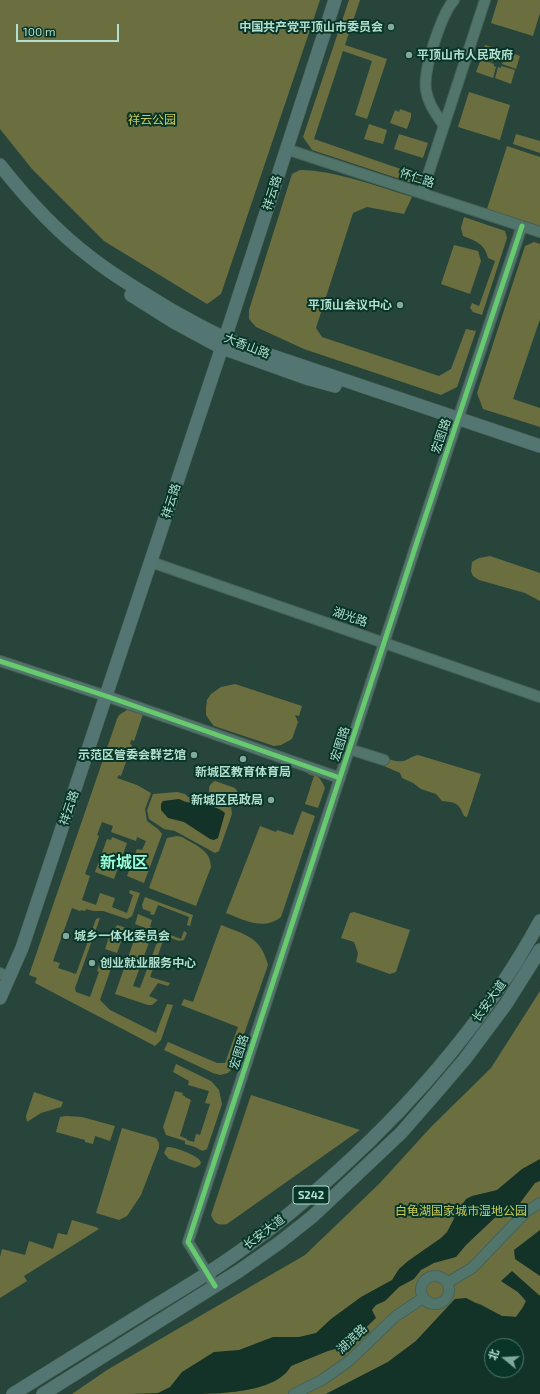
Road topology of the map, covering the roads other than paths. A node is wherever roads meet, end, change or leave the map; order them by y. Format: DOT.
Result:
graph roads {
  1 [pos="335,0"];
  2 [pos="454,0"];
  3 [pos="486,0"];
  4 [pos="444,126"];
  5 [pos="286,149"];
  6 [pos="1,170"];
  7 [pos="422,193"];
  8 [pos="522,226"];
  9 [pos="540,232"];
  10 [pos="223,344"];
  11 [pos="457,423"];
  12 [pos="540,446"];
  13 [pos="540,454"];
  14 [pos="151,562"];
  15 [pos="385,643"];
  16 [pos="0,661"];
  17 [pos="106,696"];
  18 [pos="540,697"];
  19 [pos="349,749"];
  20 [pos="384,760"];
  21 [pos="340,778"];
  22 [pos="540,921"];
  23 [pos="540,950"];
  24 [pos="5,975"];
  25 [pos="0,998"];
  26 [pos="540,1203"];
  27 [pos="207,1273"];
  28 [pos="447,1283"];
  29 [pos="215,1286"];
  30 [pos="423,1298"];
  31 [pos="13,1394"];
  32 [pos="43,1394"];
  33 [pos="294,1394"];
  1 -- 5 [label="main road, 祥云路"];
  2 -- 4 [label="street"];
  3 -- 4 [label="street"];
  4 -- 7 [label="street"];
  5 -- 7 [label="street, 怀仁路"];
  5 -- 10 [label="main road, 祥云路"];
  6 -- 10 [label="main road, 大香山路"];
  7 -- 8 [label="street, 怀仁路"];
  8 -- 9 [label="street, 怀仁路"];
  8 -- 11 [label="street, 宏图路"];
  10 -- 11 [label="main road, 大香山路"];
  10 -- 14 [label="main road, 祥云路"];
  11 -- 12 [label="main road, 大香山路"];
  11 -- 13 [label="main road, 大香山路"];
  11 -- 15 [label="street, 宏图路"];
  14 -- 15 [label="street, 湖光路"];
  14 -- 17 [label="main road, 祥云路"];
  15 -- 18 [label="street, 湖光路"];
  15 -- 19 [label="street, 宏图路"];
  16 -- 17 [label="street"];
  17 -- 21 [label="street"];
  17 -- 24 [label="main road, 祥云路"];
  19 -- 20 [label="street"];
  19 -- 21 [label="street, 宏图路"];
  21 -- 27 [label="street, 宏图路"];
  22 -- 27 [label="main road, 长安大道 / S242"];
  23 -- 29 [label="main road, 长安大道 / S242"];
  24 -- 25 [label="main road, 祥云路"];
  26 -- 28 [label="street"];
  27 -- 29 [label="street, 宏图路"];
  27 -- 31 [label="main road, 长安大道 / S242"];
  28 -- 30 [label="street"];
  28 -- 30 [label="street"];
  29 -- 32 [label="main road, 长安大道 / S242"];
  30 -- 33 [label="street, 湖滨路"];
}
